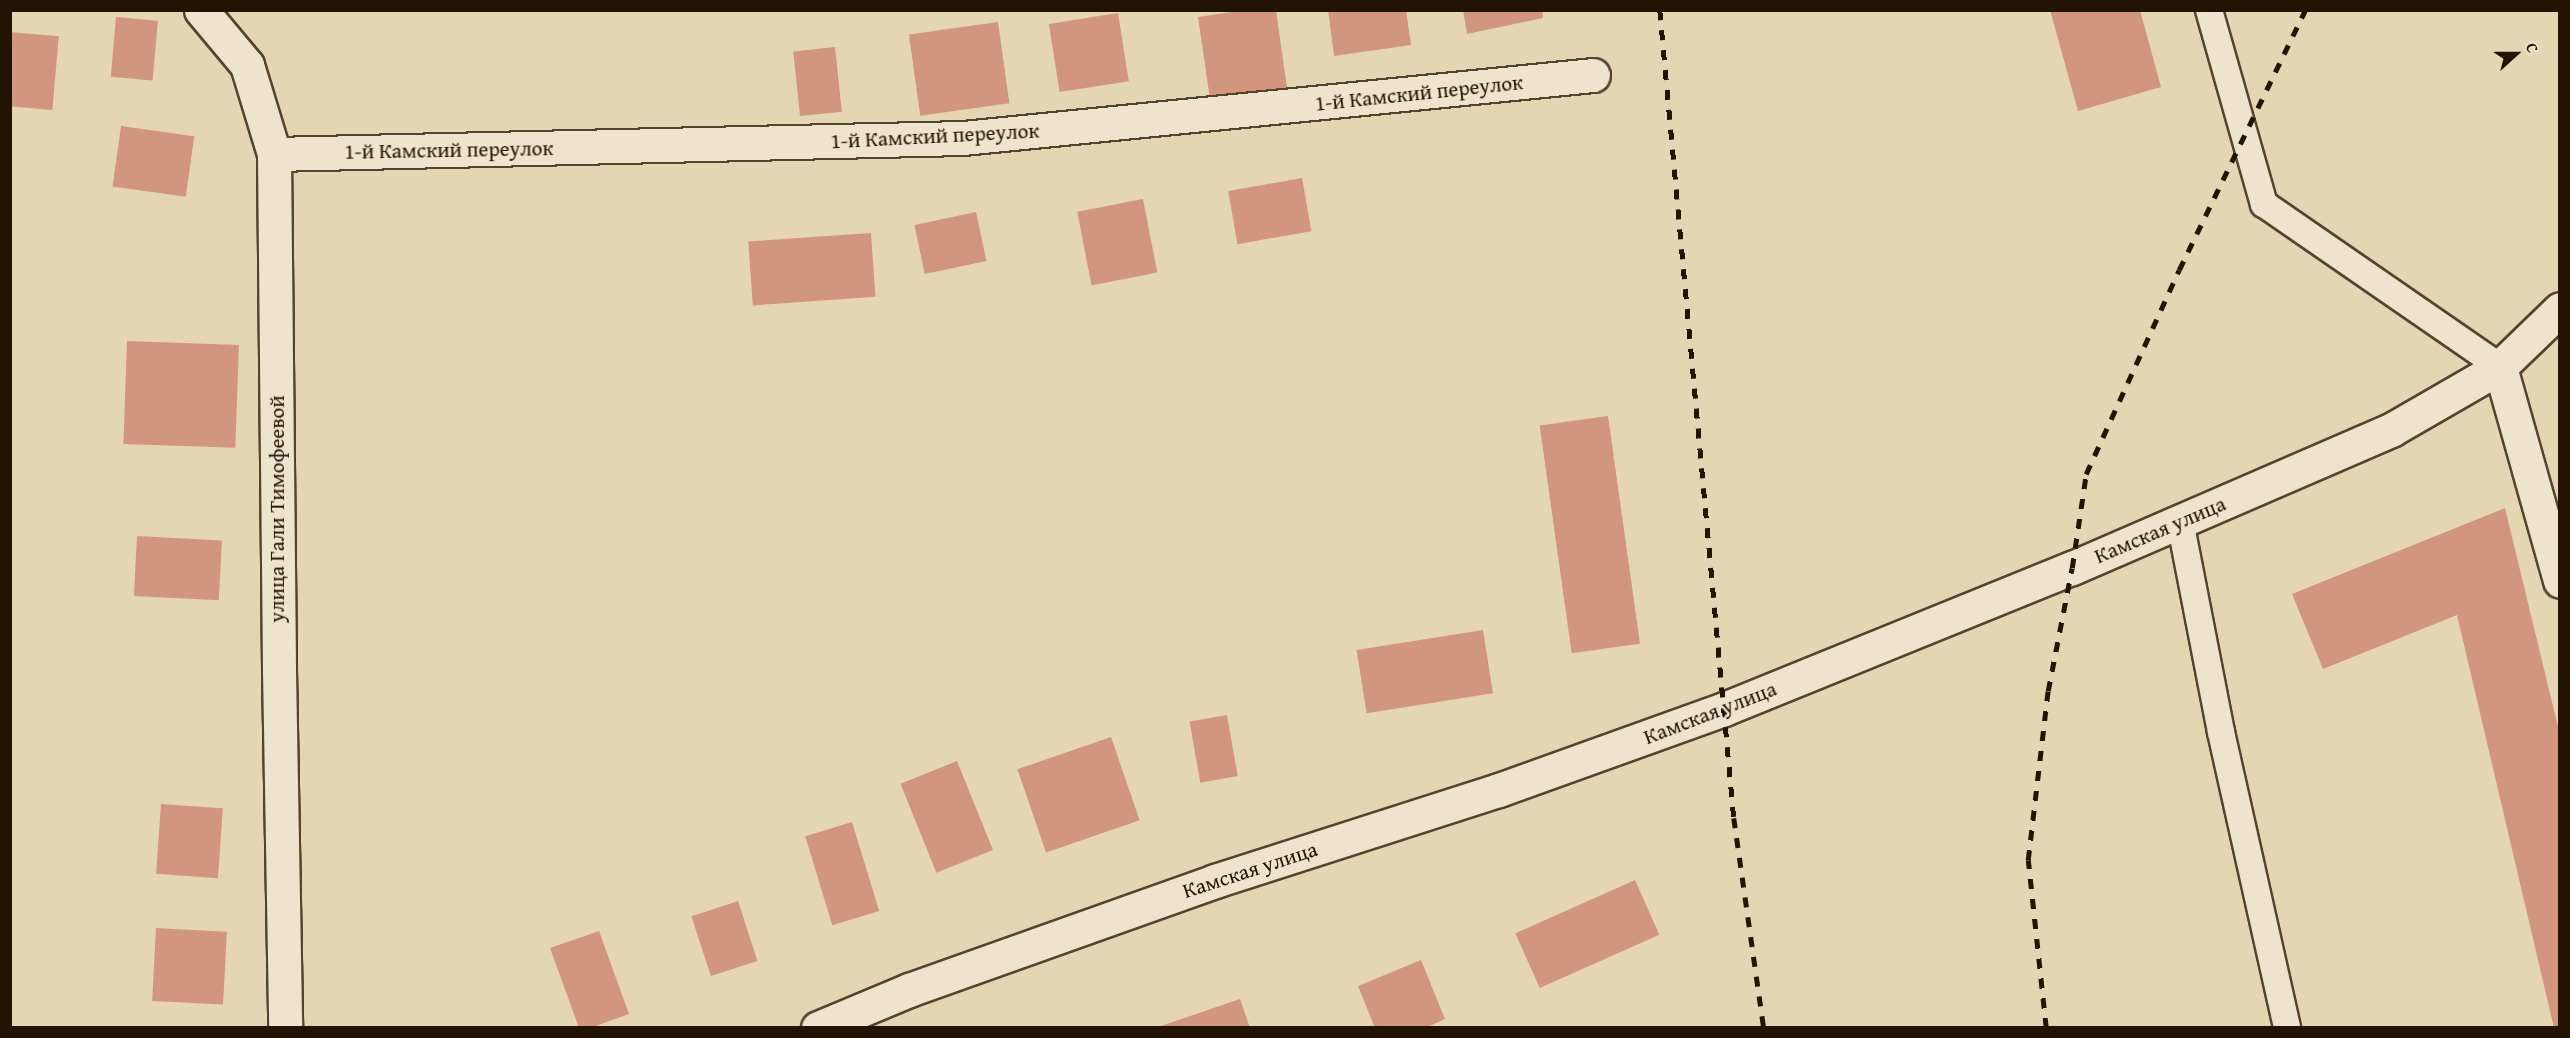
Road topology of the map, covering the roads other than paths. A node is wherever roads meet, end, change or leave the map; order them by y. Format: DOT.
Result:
graph roads {
  1 [pos="201,10"];
  2 [pos="2209,10"];
  3 [pos="1593,75"];
  4 [pos="274,154"];
  5 [pos="2559,309"];
  6 [pos="2500,367"];
  7 [pos="2180,521"];
  8 [pos="2559,580"];
  9 [pos="285,1028"];
  10 [pos="818,1028"];
  11 [pos="2287,1028"];
  1 -- 4 [label="street, улица Гали Тимофеевой"];
  2 -- 6 [label="lane"];
  3 -- 4 [label="street, 1-й Камский переулок"];
  4 -- 9 [label="street, улица Гали Тимофеевой"];
  5 -- 6 [label="street, Камская улица"];
  6 -- 7 [label="street, Камская улица"];
  6 -- 8 [label="street"];
  7 -- 10 [label="street, Камская улица"];
  7 -- 11 [label="lane"];
}
